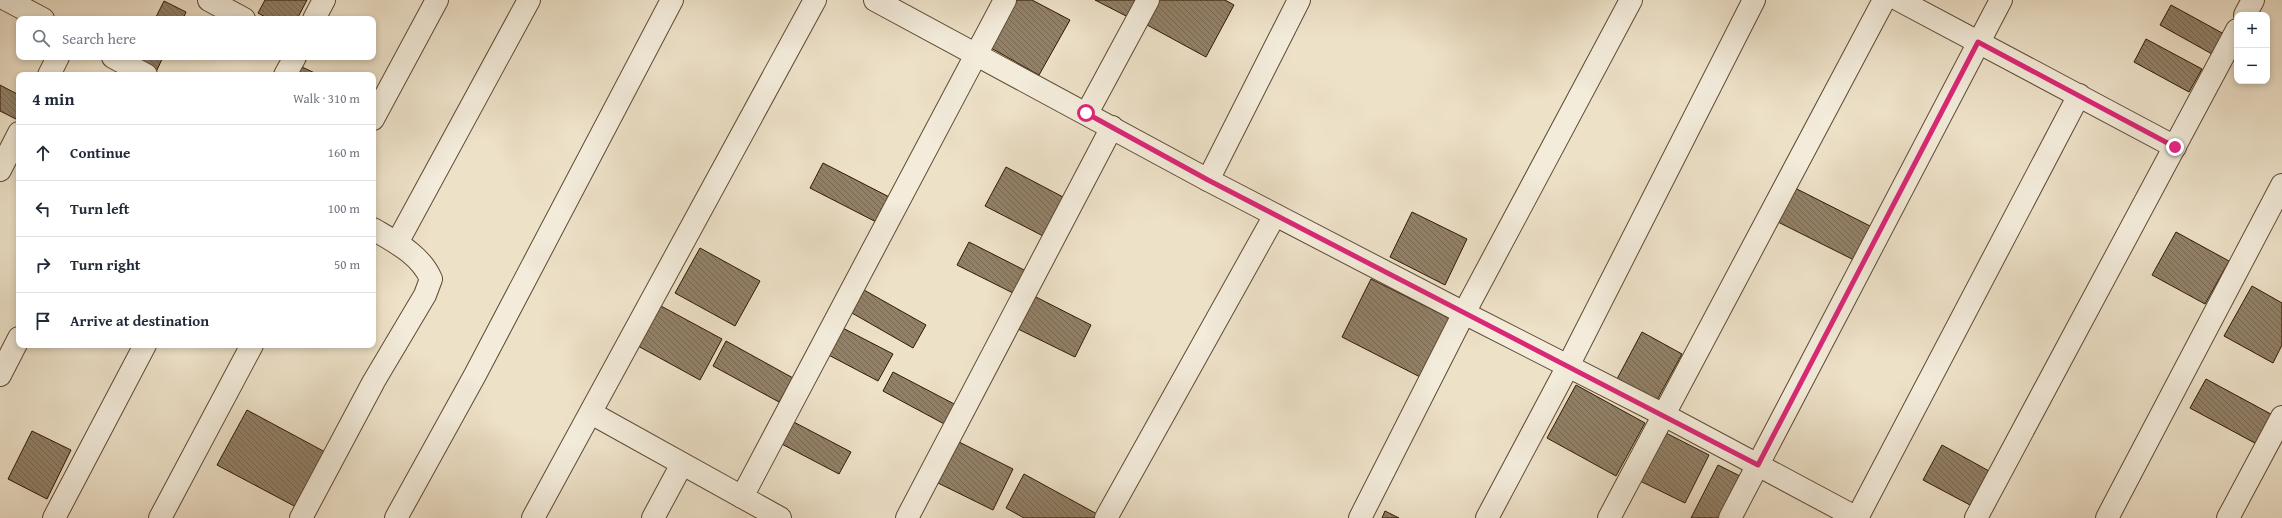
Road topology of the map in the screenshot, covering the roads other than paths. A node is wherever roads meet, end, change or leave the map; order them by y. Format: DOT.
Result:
graph roads {
  1 [pos="7,0"];
  2 [pos="209,0"];
  3 [pos="324,0"];
  4 [pos="437,0"];
  5 [pos="529,0"];
  6 [pos="672,0"];
  7 [pos="815,0"];
  8 [pos="874,0"];
  9 [pos="1005,0"];
  10 [pos="1148,0"];
  11 [pos="1299,0"];
  12 [pos="1631,0"];
  13 [pos="1754,0"];
  14 [pos="1884,0"];
  15 [pos="1899,0"];
  16 [pos="2001,0"];
  17 [pos="2253,0"];
  18 [pos="2247,12"];
  19 [pos="36,16"];
  20 [pos="238,16"];
  21 [pos="316,16"];
  22 [pos="2234,36"];
  23 [pos="1978,42"];
  24 [pos="976,54"];
  25 [pos="56,60"];
  26 [pos="118,60"];
  27 [pos="293,60"];
  28 [pos="50,72"];
  29 [pos="140,72"];
  30 [pos="287,72"];
  31 [pos="2078,95"];
  32 [pos="376,113"];
  33 [pos="1086,113"];
  34 [pos="1112,127"];
  35 [pos="16,139"];
  36 [pos="2175,147"];
  37 [pos="0,170"];
  38 [pos="1208,180"];
  39 [pos="2282,185"];
  40 [pos="1275,214"];
  41 [pos="376,232"];
  42 [pos="396,243"];
  43 [pos="1464,313"];
  44 [pos="16,344"];
  45 [pos="142,348"];
  46 [pos="250,348"];
  47 [pos="1568,366"];
  48 [pos="0,375"];
  49 [pos="591,413"];
  50 [pos="1664,415"];
  51 [pos="2282,417"];
  52 [pos="682,464"];
  53 [pos="1758,465"];
  54 [pos="742,497"];
  55 [pos="776,517"];
  56 [pos="54,518"];
  57 [pos="160,518"];
  58 [pos="301,518"];
  59 [pos="396,518"];
  60 [pos="534,518"];
  61 [pos="653,518"];
  62 [pos="908,518"];
  63 [pos="1106,518"];
  64 [pos="1360,518"];
  65 [pos="1487,518"];
  66 [pos="1609,518"];
  67 [pos="1730,518"];
  68 [pos="1857,518"];
  69 [pos="1976,518"];
  70 [pos="2107,518"];
  71 [pos="2228,518"];
  1 -- 19 [label="street"];
  2 -- 20 [label="street"];
  3 -- 21 [label="street"];
  4 -- 32 [label="street"];
  5 -- 42 [label="street"];
  6 -- 59 [label="street"];
  7 -- 49 [label="street"];
  8 -- 24 [label="street"];
  9 -- 24 [label="street"];
  10 -- 33 [label="street"];
  11 -- 38 [label="street"];
  12 -- 43 [label="street"];
  13 -- 47 [label="street"];
  14 -- 50 [label="street"];
  15 -- 23 [label="street"];
  16 -- 23 [label="street"];
  17 -- 18 [label="street"];
  22 -- 36 [label="street"];
  23 -- 31 [label="street"];
  23 -- 53 [label="street"];
  24 -- 33 [label="street"];
  24 -- 54 [label="street"];
  25 -- 28 [label="street"];
  26 -- 29 [label="street"];
  27 -- 30 [label="street"];
  31 -- 36 [label="street"];
  31 -- 68 [label="street"];
  33 -- 34 [label="street"];
  34 -- 38 [label="street"];
  34 -- 62 [label="street"];
  35 -- 37 [label="street"];
  36 -- 69 [label="street"];
  38 -- 40 [label="street"];
  39 -- 70 [label="street"];
  40 -- 43 [label="street"];
  40 -- 63 [label="street"];
  41 -- 42 [label="street"];
  42 -- 58 [label="street"];
  43 -- 47 [label="street"];
  43 -- 64 [label="street"];
  44 -- 48 [label="street"];
  45 -- 56 [label="street"];
  46 -- 57 [label="street"];
  47 -- 50 [label="street"];
  47 -- 65 [label="street"];
  49 -- 52 [label="street"];
  49 -- 60 [label="street"];
  50 -- 53 [label="street"];
  50 -- 66 [label="street"];
  51 -- 71 [label="street"];
  52 -- 54 [label="street"];
  52 -- 61 [label="street"];
  53 -- 67 [label="street"];
  53 -- 68 [label="street"];
  54 -- 55 [label="street"];
}
